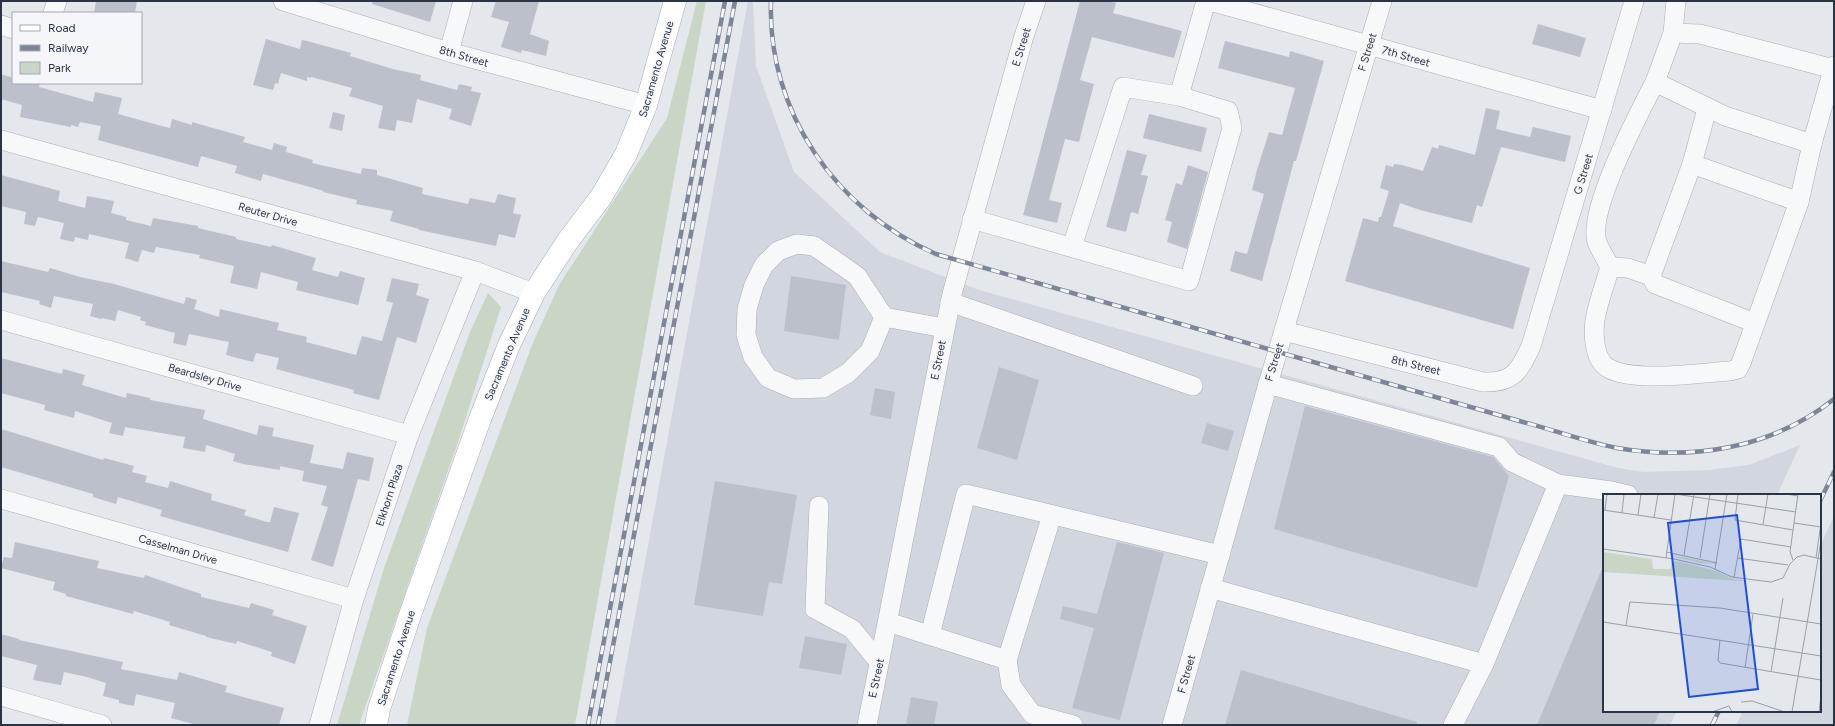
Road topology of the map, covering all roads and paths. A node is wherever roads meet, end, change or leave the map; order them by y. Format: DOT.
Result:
graph roads {
  1 [pos="57,1"];
  2 [pos="283,1"];
  3 [pos="463,1"];
  4 [pos="675,1"];
  5 [pos="1036,1"];
  6 [pos="1206,1"];
  7 [pos="1210,1"];
  8 [pos="1382,1"];
  9 [pos="1634,1"];
  10 [pos="1676,1"];
  11 [pos="54,12"];
  12 [pos="1,25"];
  13 [pos="12,29"];
  14 [pos="1673,33"];
  15 [pos="1369,46"];
  16 [pos="449,52"];
  17 [pos="1834,68"];
  18 [pos="1655,82"];
  19 [pos="1179,96"];
  20 [pos="646,105"];
  21 [pos="1707,109"];
  22 [pos="1602,110"];
  23 [pos="1,140"];
  24 [pos="1812,144"];
  25 [pos="1692,164"];
  26 [pos="1799,202"];
  27 [pos="972,219"];
  28 [pos="1072,248"];
  29 [pos="1610,267"];
  30 [pos="475,272"];
  31 [pos="1651,276"];
  32 [pos="534,293"];
  33 [pos="950,302"];
  34 [pos="884,317"];
  35 [pos="1,320"];
  36 [pos="1756,323"];
  37 [pos="944,328"];
  38 [pos="1284,331"];
  39 [pos="1531,346"];
  40 [pos="1268,384"];
  41 [pos="1193,386"];
  42 [pos="409,435"];
  43 [pos="1558,484"];
  44 [pos="1625,494"];
  45 [pos="1,499"];
  46 [pos="819,506"];
  47 [pos="1052,515"];
  48 [pos="1220,555"];
  49 [pos="1210,588"];
  50 [pos="354,599"];
  51 [pos="888,622"];
  52 [pos="930,635"];
  53 [pos="1007,660"];
  54 [pos="879,662"];
  55 [pos="1484,664"];
  56 [pos="1,696"];
  57 [pos="102,725"];
  58 [pos="319,725"];
  59 [pos="376,725"];
  60 [pos="867,725"];
  61 [pos="1073,725"];
  62 [pos="1172,725"];
  63 [pos="1453,725"];
  1 -- 11 [label="street"];
  2 -- 16 [label="street, 8th Street"];
  3 -- 16 [label="street"];
  4 -- 20 [label="main road, Sacramento Avenue"];
  5 -- 27 [label="street, E Street"];
  6 -- 19 [label="street"];
  7 -- 15 [label="street, 7th Street"];
  8 -- 15 [label="street, F Street"];
  9 -- 22 [label="street, G Street"];
  10 -- 14 [label="street"];
  12 -- 13 [label="street"];
  14 -- 17 [label="street"];
  14 -- 18 [label="street"];
  15 -- 22 [label="street, 7th Street"];
  15 -- 38 [label="street, F Street"];
  16 -- 20 [label="street, 8th Street"];
  17 -- 24 [label="street"];
  18 -- 21 [label="street"];
  18 -- 29 [label="street"];
  19 -- 28 [label="street"];
  19 -- 28 [label="street"];
  20 -- 32 [label="main road, Sacramento Avenue"];
  21 -- 24 [label="street"];
  21 -- 25 [label="street"];
  22 -- 39 [label="street, G Street"];
  23 -- 30 [label="street, Reuter Drive"];
  24 -- 26 [label="street"];
  25 -- 26 [label="street"];
  25 -- 31 [label="street"];
  26 -- 36 [label="street"];
  27 -- 28 [label="street"];
  27 -- 33 [label="street, E Street"];
  29 -- 31 [label="street"];
  29 -- 36 [label="street"];
  30 -- 32 [label="street, Reuter Drive"];
  30 -- 42 [label="street, Elkhorn Plaza"];
  31 -- 36 [label="street"];
  32 -- 59 [label="main road, Sacramento Avenue"];
  33 -- 37 [label="street, E Street"];
  33 -- 41 [label="street"];
  34 -- 34 [label="street"];
  34 -- 37 [label="street"];
  35 -- 42 [label="street, Beardsley Drive"];
  37 -- 51 [label="street, E Street"];
  38 -- 39 [label="street, 8th Street"];
  38 -- 40 [label="street, F Street"];
  40 -- 43 [label="street"];
  40 -- 48 [label="street, F Street"];
  42 -- 50 [label="street, Elkhorn Plaza"];
  43 -- 44 [label="street"];
  43 -- 55 [label="street"];
  45 -- 50 [label="street, Casselman Drive"];
  46 -- 54 [label="street"];
  47 -- 48 [label="street"];
  47 -- 52 [label="street"];
  47 -- 53 [label="street"];
  48 -- 49 [label="street, F Street"];
  49 -- 55 [label="street"];
  49 -- 62 [label="street, F Street"];
  50 -- 58 [label="street, Elkhorn Plaza"];
  51 -- 52 [label="street"];
  51 -- 54 [label="street, E Street"];
  52 -- 53 [label="street"];
  53 -- 61 [label="street"];
  54 -- 60 [label="street, E Street"];
  55 -- 63 [label="street"];
  56 -- 57 [label="street"];
}
